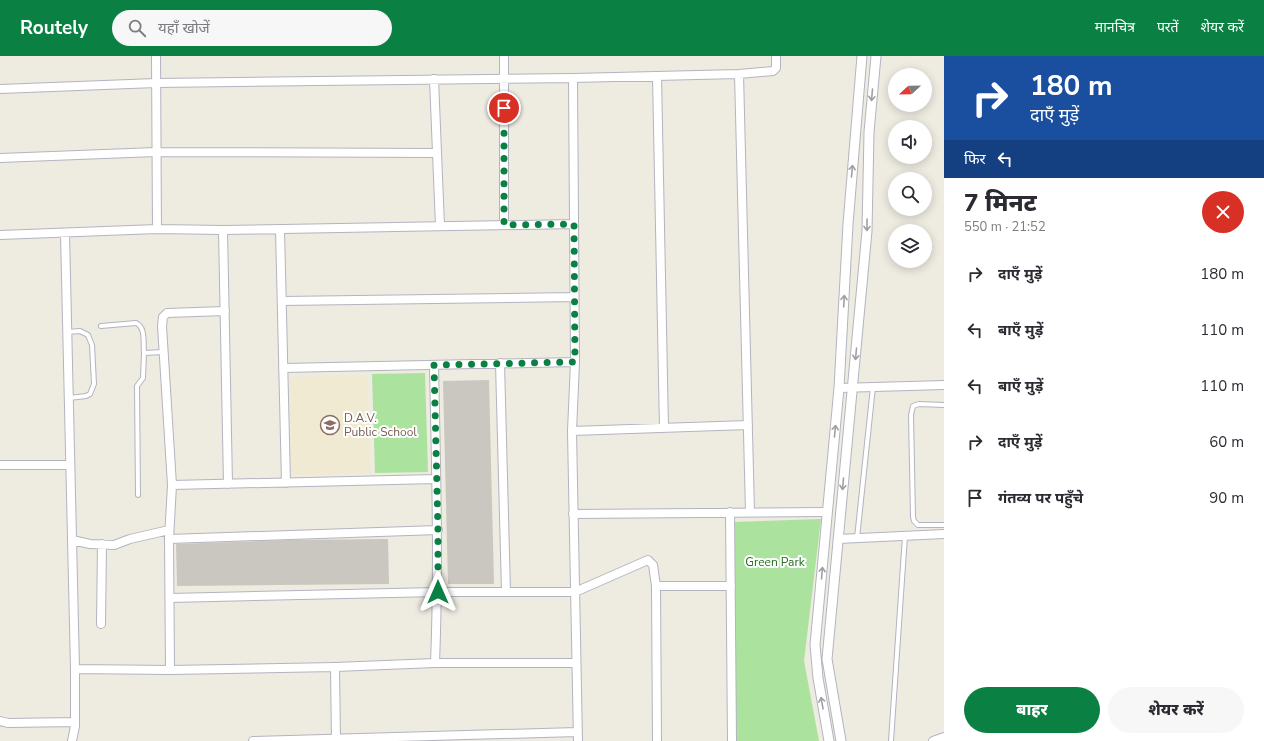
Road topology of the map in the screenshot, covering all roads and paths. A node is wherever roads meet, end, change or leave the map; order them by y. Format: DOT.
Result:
graph roads {
  1 [pos="156,56"];
  2 [pos="504,56"];
  3 [pos="776,56"];
  4 [pos="862,56"];
  5 [pos="876,56"];
  6 [pos="739,74"];
  7 [pos="657,76"];
  8 [pos="573,78"];
  9 [pos="434,79"];
  10 [pos="504,79"];
  11 [pos="156,83"];
  12 [pos="0,89"];
  13 [pos="156,152"];
  14 [pos="437,153"];
  15 [pos="0,158"];
  16 [pos="574,224"];
  17 [pos="504,225"];
  18 [pos="440,226"];
  19 [pos="158,229"];
  20 [pos="280,229"];
  21 [pos="224,230"];
  22 [pos="65,233"];
  23 [pos="0,235"];
  24 [pos="574,297"];
  25 [pos="282,301"];
  26 [pos="225,311"];
  27 [pos="101,326"];
  28 [pos="67,332"];
  29 [pos="164,352"];
  30 [pos="144,353"];
  31 [pos="575,362"];
  32 [pos="500,363"];
  33 [pos="434,365"];
  34 [pos="284,368"];
  35 [pos="944,385"];
  36 [pos="874,387"];
  37 [pos="839,388"];
  38 [pos="852,388"];
  39 [pos="68,398"];
  40 [pos="944,405"];
  41 [pos="748,425"];
  42 [pos="664,428"];
  43 [pos="572,431"];
  44 [pos="0,465"];
  45 [pos="70,465"];
  46 [pos="436,479"];
  47 [pos="286,483"];
  48 [pos="228,484"];
  49 [pos="172,485"];
  50 [pos="138,495"];
  51 [pos="730,512"];
  52 [pos="750,512"];
  53 [pos="828,512"];
  54 [pos="573,514"];
  55 [pos="944,525"];
  56 [pos="169,530"];
  57 [pos="438,530"];
  58 [pos="944,534"];
  59 [pos="906,536"];
  60 [pos="857,538"];
  61 [pos="169,539"];
  62 [pos="838,539"];
  63 [pos="72,540"];
  64 [pos="102,544"];
  65 [pos="656,586"];
  66 [pos="731,586"];
  67 [pos="438,592"];
  68 [pos="506,592"];
  69 [pos="575,592"];
  70 [pos="170,598"];
  71 [pos="101,624"];
  72 [pos="435,663"];
  73 [pos="576,663"];
  74 [pos="335,667"];
  75 [pos="75,669"];
  76 [pos="170,670"];
  77 [pos="0,721"];
  78 [pos="75,722"];
  79 [pos="577,732"];
  80 [pos="509,737"];
  81 [pos="944,737"];
  82 [pos="336,739"];
  83 [pos="285,740"];
  84 [pos="72,741"];
  85 [pos="253,741"];
  86 [pos="578,741"];
  87 [pos="657,741"];
  88 [pos="732,741"];
  89 [pos="829,741"];
  90 [pos="841,741"];
  91 [pos="891,741"];
  92 [pos="933,741"];
  1 -- 11 [label="street"];
  2 -- 10 [label="street"];
  3 -- 6 [label="street"];
  37 -- 4 [label="street, one-way"];
  5 -- 38 [label="street, one-way"];
  6 -- 7 [label="street"];
  6 -- 41 [label="street"];
  7 -- 8 [label="street"];
  7 -- 42 [label="street"];
  8 -- 10 [label="street"];
  8 -- 16 [label="street"];
  9 -- 10 [label="street"];
  9 -- 11 [label="street"];
  9 -- 14 [label="street"];
  10 -- 17 [label="street"];
  11 -- 12 [label="street"];
  11 -- 13 [label="street"];
  13 -- 14 [label="street"];
  13 -- 15 [label="street"];
  13 -- 19 [label="street"];
  14 -- 18 [label="street"];
  16 -- 17 [label="street"];
  16 -- 24 [label="street"];
  17 -- 18 [label="street"];
  18 -- 20 [label="street"];
  19 -- 21 [label="street"];
  19 -- 22 [label="street"];
  20 -- 21 [label="street"];
  20 -- 25 [label="street"];
  21 -- 26 [label="street"];
  22 -- 23 [label="street"];
  22 -- 28 [label="street"];
  24 -- 25 [label="street"];
  24 -- 31 [label="street"];
  25 -- 34 [label="street"];
  26 -- 29 [label="street"];
  26 -- 48 [label="street"];
  27 -- 30 [label="lane"];
  28 -- 39 [label="street"];
  28 -- 39 [label="lane"];
  29 -- 30 [label="lane"];
  29 -- 49 [label="street"];
  30 -- 50 [label="lane"];
  31 -- 32 [label="street"];
  31 -- 43 [label="street"];
  32 -- 33 [label="street"];
  32 -- 68 [label="street"];
  33 -- 34 [label="street"];
  33 -- 46 [label="street"];
  34 -- 47 [label="street"];
  35 -- 36 [label="street"];
  36 -- 38 [label="street"];
  36 -- 60 [label="lane"];
  37 -- 38 [label="street"];
  53 -- 37 [label="street, one-way"];
  38 -- 62 [label="street, one-way"];
  39 -- 45 [label="street"];
  40 -- 55 [label="lane"];
  41 -- 42 [label="street"];
  41 -- 52 [label="street"];
  42 -- 43 [label="street"];
  43 -- 54 [label="street"];
  44 -- 45 [label="street"];
  45 -- 63 [label="street"];
  46 -- 47 [label="street"];
  46 -- 57 [label="street"];
  47 -- 48 [label="street"];
  48 -- 49 [label="street"];
  49 -- 56 [label="street"];
  51 -- 52 [label="street"];
  51 -- 54 [label="street"];
  51 -- 66 [label="street"];
  52 -- 53 [label="street"];
  89 -- 53 [label="street, one-way"];
  54 -- 69 [label="street"];
  56 -- 61 [label="street"];
  56 -- 64 [label="street"];
  57 -- 61 [label="street"];
  57 -- 67 [label="street"];
  58 -- 59 [label="street"];
  59 -- 60 [label="street"];
  59 -- 91 [label="lane"];
  60 -- 62 [label="street"];
  61 -- 70 [label="street"];
  62 -- 90 [label="street"];
  63 -- 64 [label="street"];
  63 -- 75 [label="street"];
  64 -- 71 [label="street"];
  65 -- 66 [label="street"];
  65 -- 69 [label="street"];
  65 -- 87 [label="street"];
  66 -- 88 [label="street"];
  67 -- 68 [label="street"];
  67 -- 70 [label="street"];
  67 -- 72 [label="street"];
  68 -- 69 [label="street"];
  69 -- 73 [label="street"];
  70 -- 76 [label="street"];
  72 -- 73 [label="street"];
  72 -- 74 [label="street"];
  73 -- 79 [label="street"];
  74 -- 76 [label="street"];
  74 -- 82 [label="street"];
  75 -- 76 [label="street"];
  75 -- 78 [label="street"];
  77 -- 78 [label="street"];
  78 -- 84 [label="street"];
  79 -- 80 [label="street"];
  79 -- 86 [label="street"];
  80 -- 82 [label="street"];
  81 -- 92 [label="street"];
  82 -- 83 [label="street"];
  83 -- 85 [label="street"];
}
